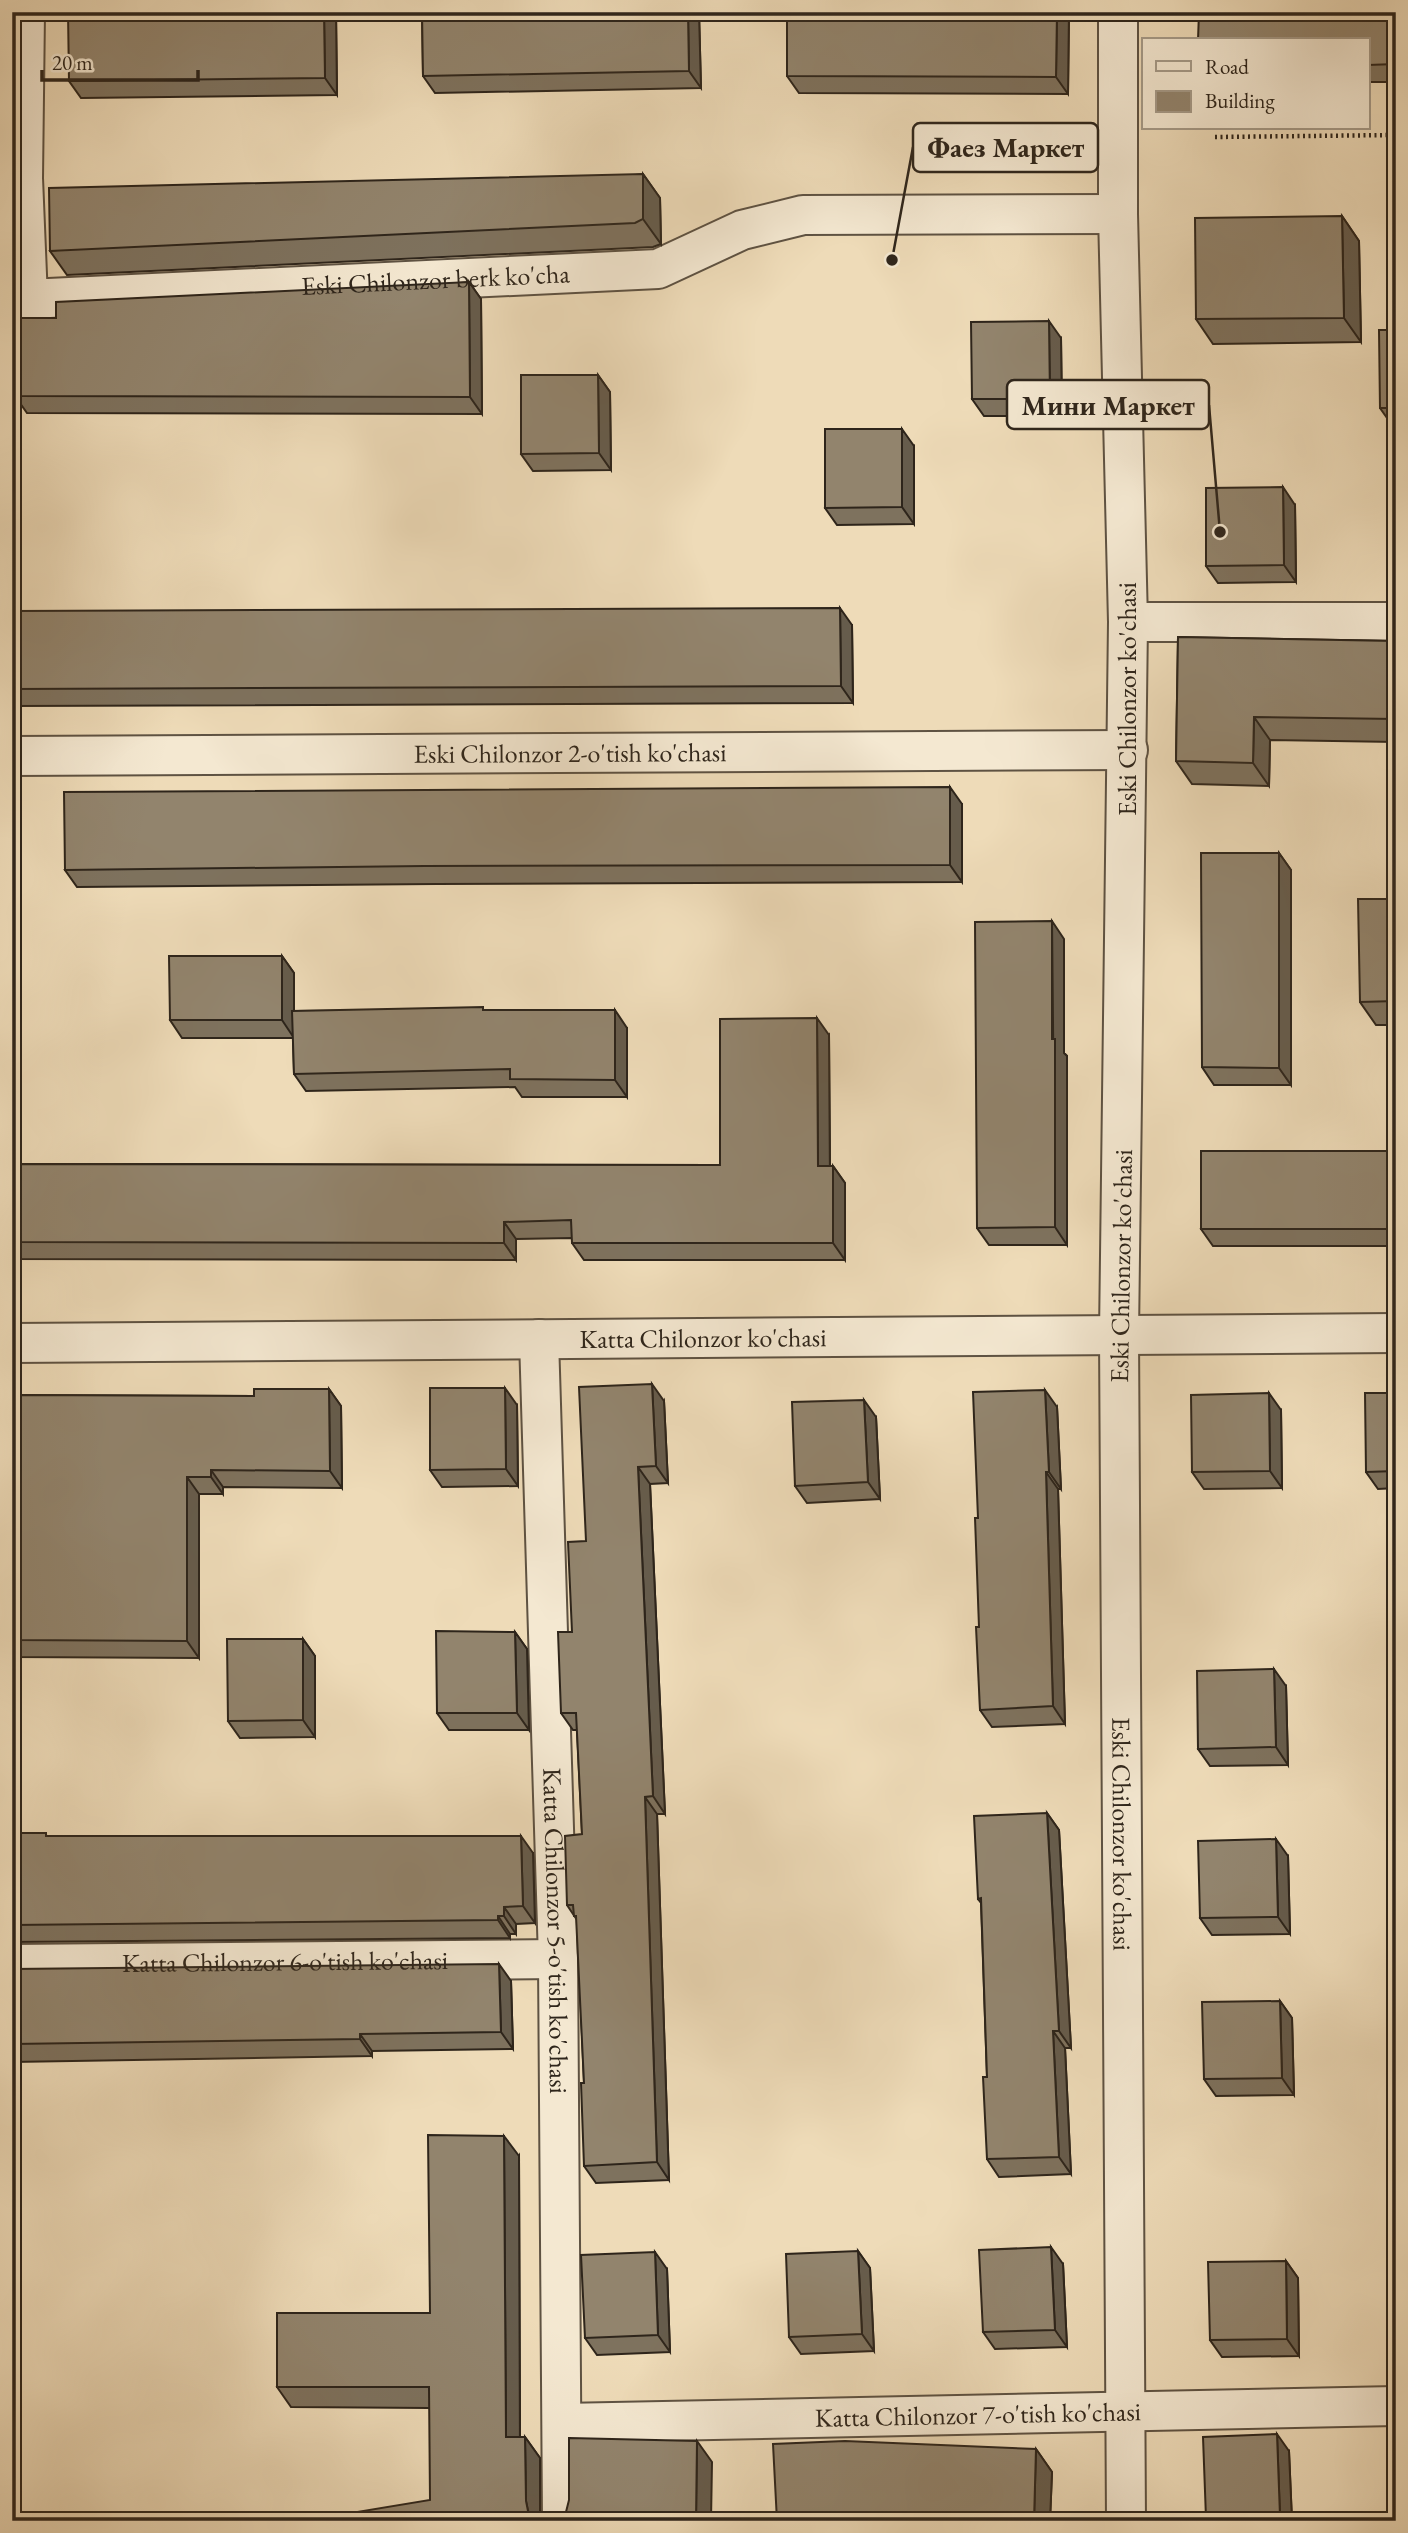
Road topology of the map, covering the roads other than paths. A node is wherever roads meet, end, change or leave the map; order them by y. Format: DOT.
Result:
graph roads {
  1 [pos="25,12"];
  2 [pos="1118,12"];
  3 [pos="1118,214"];
  4 [pos="20,298"];
  5 [pos="1128,622"];
  6 [pos="1396,622"];
  7 [pos="1128,750"];
  8 [pos="12,756"];
  9 [pos="1396,1333"];
  10 [pos="1119,1335"];
  11 [pos="538,1339"];
  12 [pos="12,1343"];
  13 [pos="558,1959"];
  14 [pos="12,1964"];
  15 [pos="1396,2406"];
  16 [pos="1124,2412"];
  17 [pos="562,2423"];
  18 [pos="562,2521"];
  19 [pos="1126,2521"];
  1 -- 4 [label="street, Eski Chilonzor berk ko'cha"];
  2 -- 3 [label="street, Eski Chilonzor ko'chasi"];
  3 -- 4 [label="street, Eski Chilonzor berk ko'cha"];
  3 -- 5 [label="street, Eski Chilonzor ko'chasi"];
  5 -- 6 [label="street"];
  5 -- 7 [label="street, Eski Chilonzor ko'chasi"];
  7 -- 8 [label="street, Eski Chilonzor 2-o'tish ko'chasi"];
  7 -- 10 [label="street, Eski Chilonzor ko'chasi"];
  9 -- 10 [label="street, Katta Chilonzor ko'chasi"];
  10 -- 11 [label="street, Katta Chilonzor ko'chasi"];
  10 -- 16 [label="street, Eski Chilonzor ko'chasi"];
  11 -- 12 [label="street, Katta Chilonzor ko'chasi"];
  11 -- 13 [label="street, Katta Chilonzor 5-o'tish ko'chasi"];
  13 -- 14 [label="street, Katta Chilonzor 6-o'tish ko'chasi"];
  13 -- 17 [label="street, Katta Chilonzor 5-o'tish ko'chasi"];
  15 -- 16 [label="street, Katta Chilonzor 7-o'tish ko'chasi"];
  16 -- 17 [label="street, Katta Chilonzor 7-o'tish ko'chasi"];
  16 -- 19 [label="street, Eski Chilonzor ko'chasi"];
  17 -- 18 [label="street, Katta Chilonzor 5-o'tish ko'chasi"];
}
